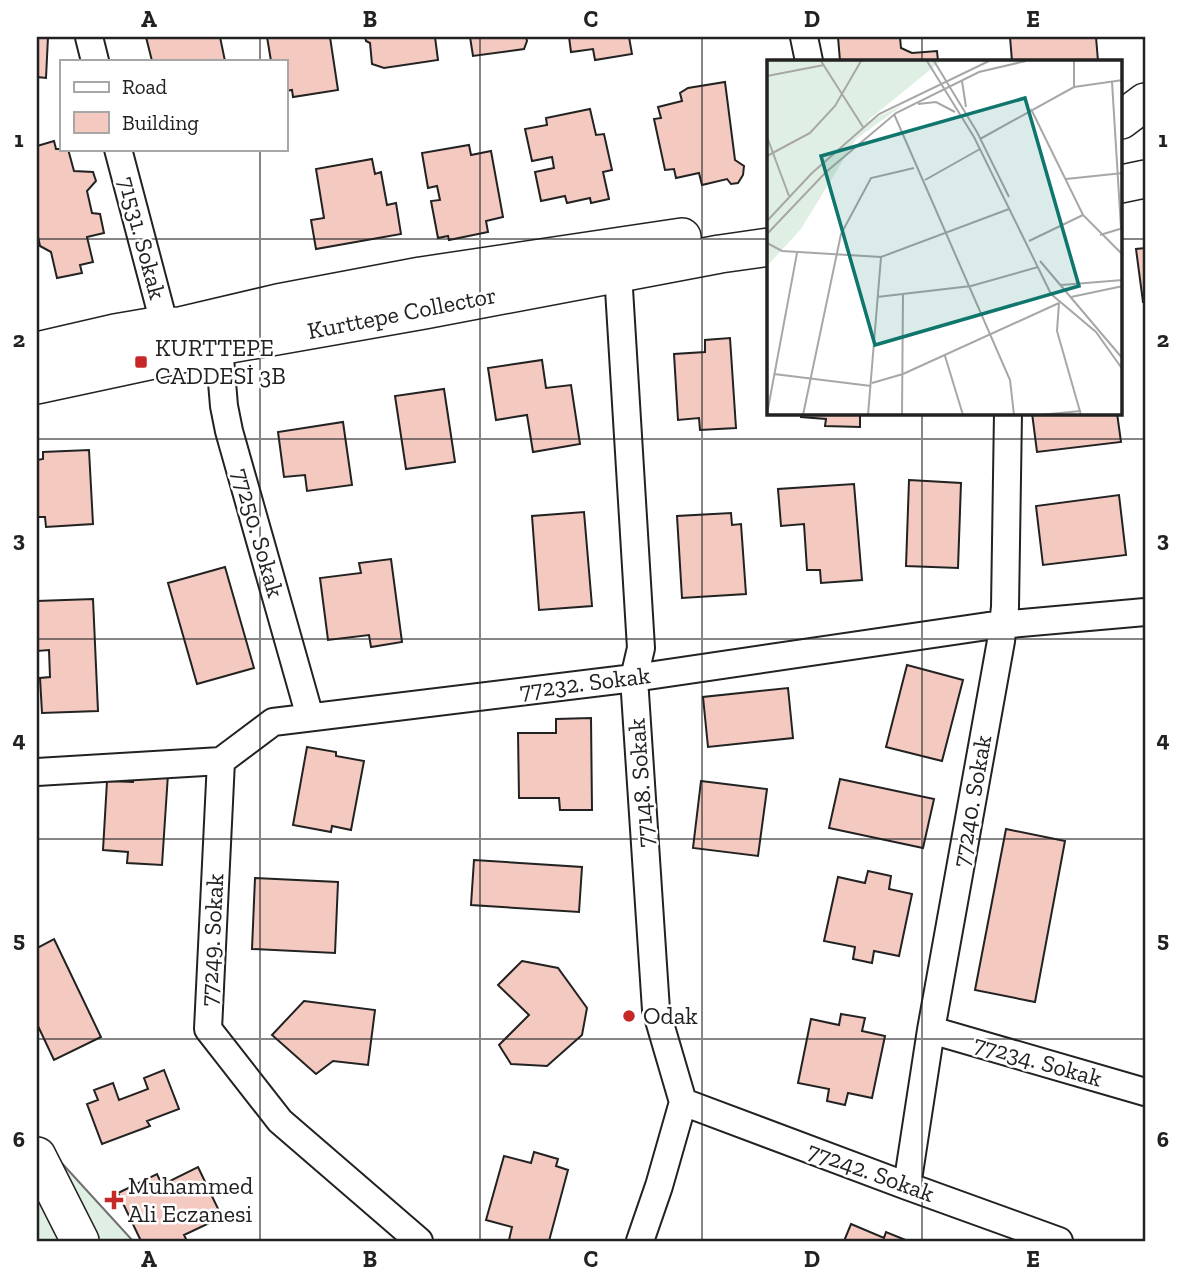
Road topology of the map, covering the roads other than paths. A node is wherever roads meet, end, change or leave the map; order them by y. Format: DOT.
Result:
graph roads {
  1 [pos="89,37"];
  2 [pos="804,37"];
  3 [pos="95,60"];
  4 [pos="809,60"];
  5 [pos="118,150"];
  6 [pos="1145,179"];
  7 [pos="1122,184"];
  8 [pos="767,223"];
  9 [pos="767,247"];
  10 [pos="615,274"];
  11 [pos="165,327"];
  12 [pos="219,346"];
  13 [pos="37,351"];
  14 [pos="37,385"];
  15 [pos="1008,415"];
  16 [pos="1145,612"];
  17 [pos="1003,624"];
  18 [pos="634,678"];
  19 [pos="310,717"];
  20 [pos="221,761"];
  21 [pos="37,772"];
  22 [pos="930,1030"];
  23 [pos="1145,1092"];
  24 [pos="682,1102"];
  25 [pos="37,1156"];
  26 [pos="906,1186"];
  27 [pos="80,1241"];
  28 [pos="419,1241"];
  29 [pos="640,1241"];
  30 [pos="1059,1241"];
  1 -- 3 [label="street"];
  2 -- 4 [label="street"];
  5 -- 11 [label="street, 71531. Sokak"];
  6 -- 7 [label="main road"];
  8 -- 11 [label="main road, Kurttepe Collector"];
  9 -- 10 [label="main road, Kurttepe Collector"];
  10 -- 12 [label="main road, Kurttepe Collector"];
  10 -- 18 [label="street, 77148. Sokak"];
  11 -- 13 [label="main road, Kurttepe Collector"];
  12 -- 14 [label="main road, Kurttepe Collector"];
  12 -- 19 [label="street, 77250. Sokak"];
  15 -- 17 [label="street, 77240. Sokak"];
  16 -- 17 [label="street, 77232. Sokak"];
  17 -- 18 [label="street, 77232. Sokak"];
  17 -- 22 [label="street, 77240. Sokak"];
  18 -- 19 [label="street, 77232. Sokak"];
  18 -- 24 [label="street, 77148. Sokak"];
  19 -- 20 [label="street, 77232. Sokak"];
  20 -- 21 [label="street"];
  20 -- 28 [label="street, 77249. Sokak"];
  22 -- 23 [label="street, 77234. Sokak"];
  22 -- 26 [label="street, 77240. Sokak"];
  24 -- 26 [label="street, 77242. Sokak"];
  24 -- 29 [label="street"];
  25 -- 27 [label="main road"];
  26 -- 30 [label="street, 77242. Sokak"];
}
